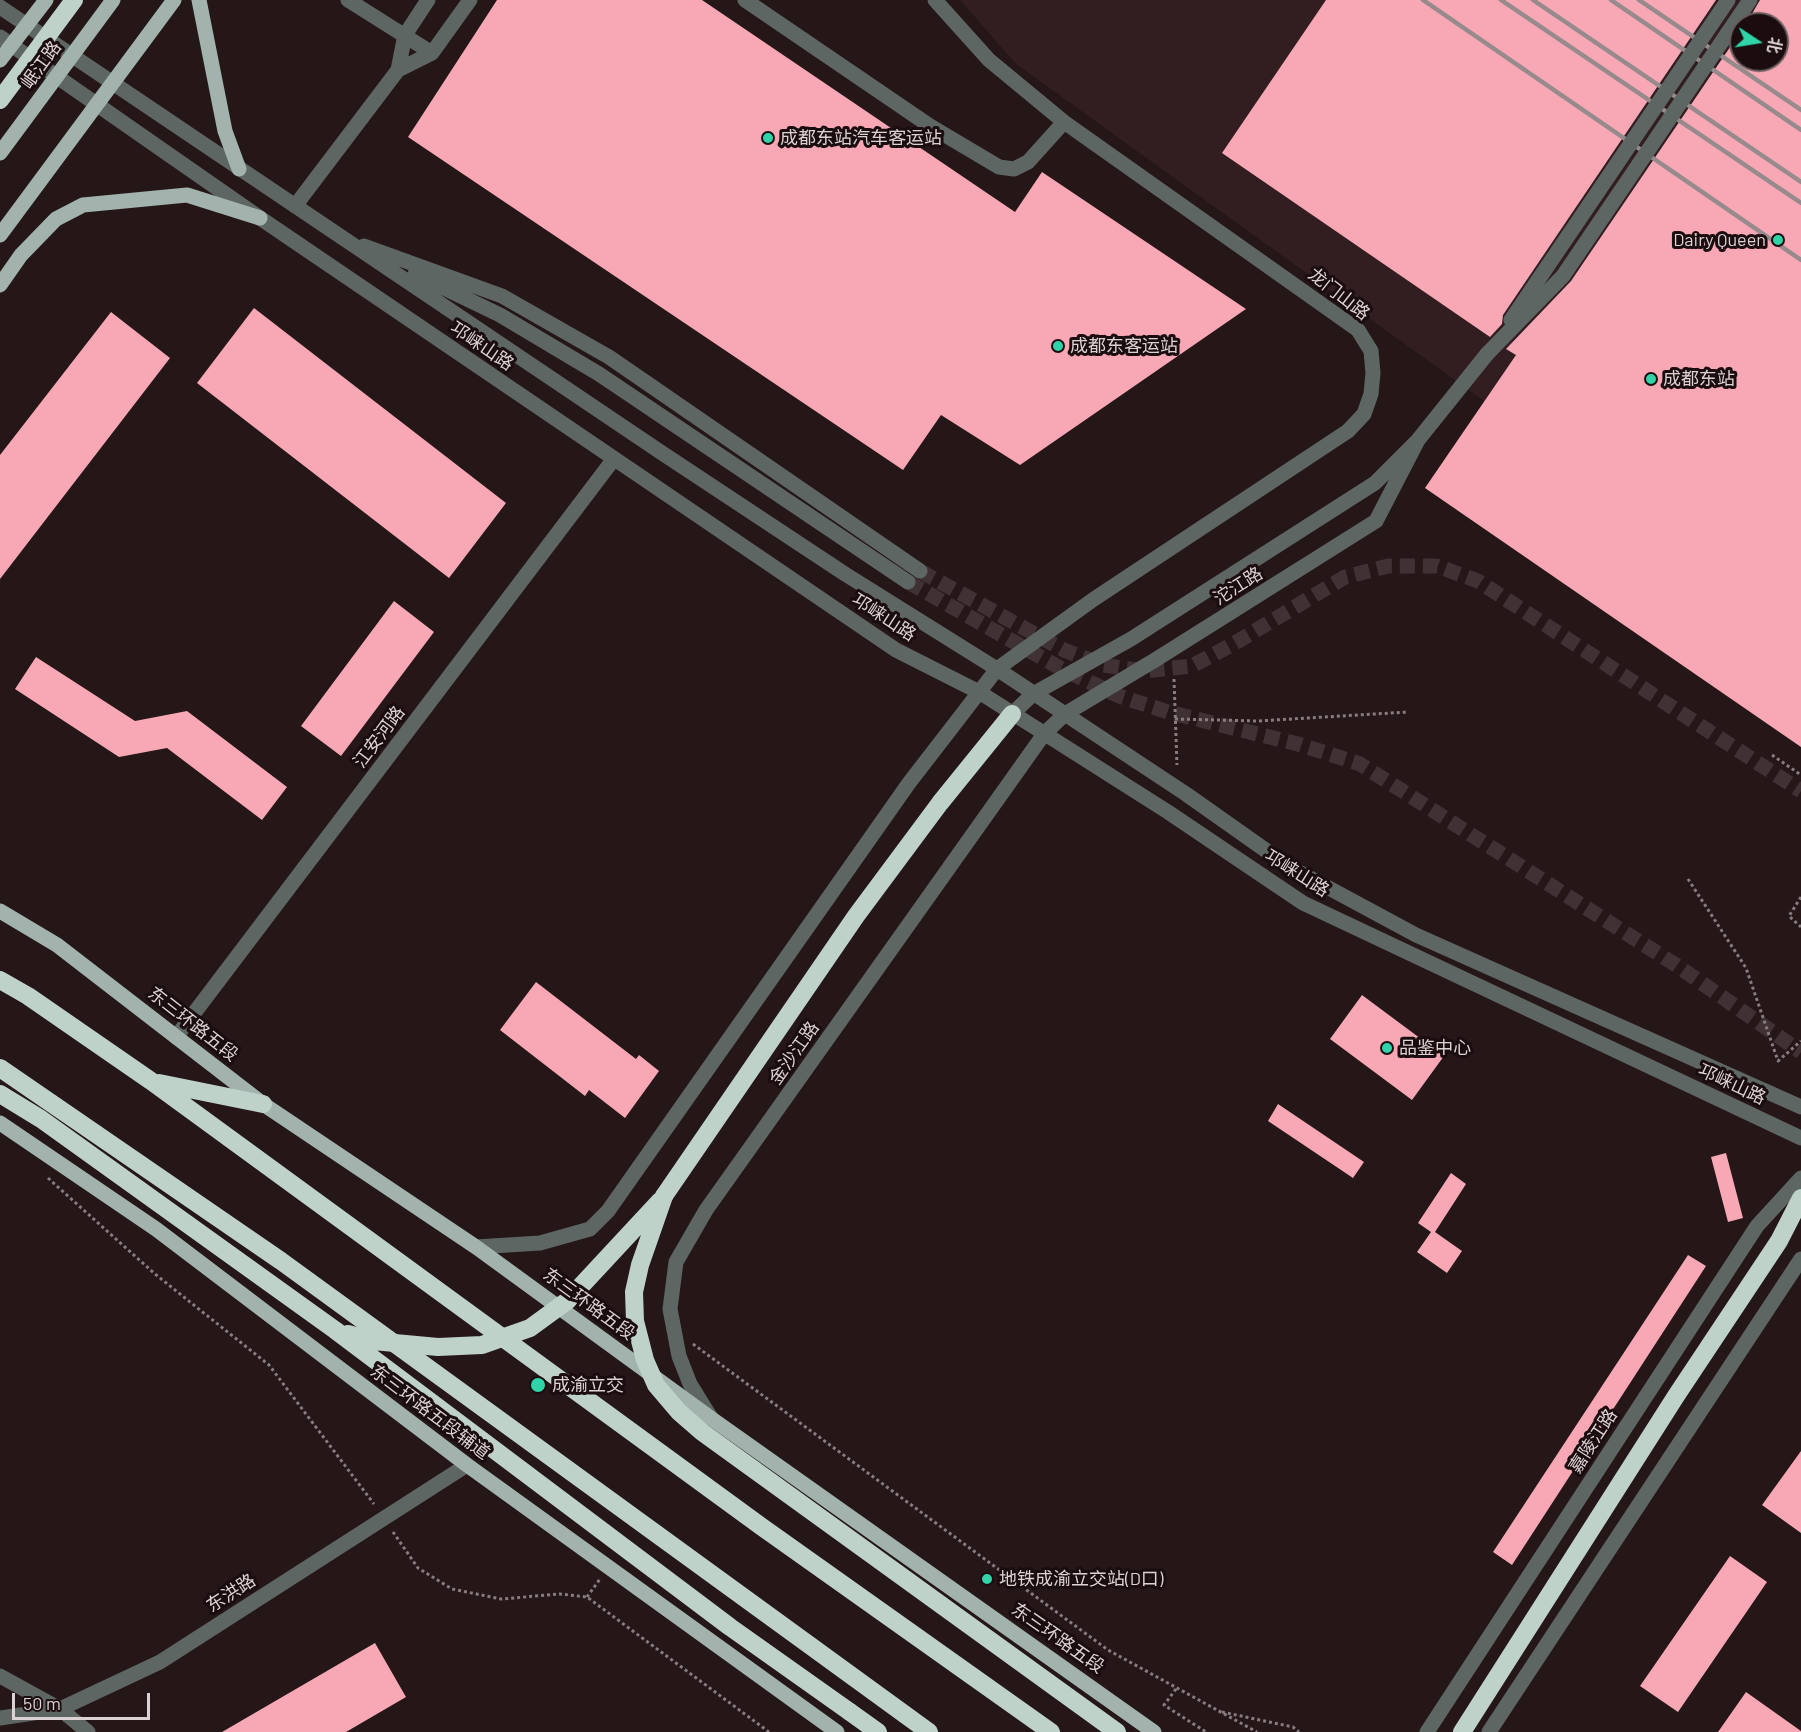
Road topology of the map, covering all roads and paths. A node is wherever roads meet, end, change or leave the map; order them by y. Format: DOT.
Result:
graph roads {
  1 [pos="46,0"];
  2 [pos="74,0"];
  3 [pos="113,0"];
  4 [pos="174,0"];
  5 [pos="181,0"];
  6 [pos="199,0"];
  7 [pos="348,0"];
  8 [pos="428,0"];
  9 [pos="470,0"];
  10 [pos="745,0"];
  11 [pos="934,0"];
  12 [pos="1728,0"];
  13 [pos="1750,0"];
  14 [pos="0,6"];
  15 [pos="26,25"];
  16 [pos="405,35"];
  17 [pos="6,41"];
  18 [pos="432,53"];
  19 [pos="0,60"];
  20 [pos="398,70"];
  21 [pos="117,88"];
  22 [pos="0,100"];
  23 [pos="102,108"];
  24 [pos="1064,122"];
  25 [pos="0,153"];
  26 [pos="239,169"];
  27 [pos="295,206"];
  28 [pos="260,218"];
  29 [pos="0,234"];
  30 [pos="342,238"];
  31 [pos="0,246"];
  32 [pos="0,285"];
  33 [pos="1487,354"];
  34 [pos="1418,440"];
  35 [pos="613,460"];
  36 [pos="920,572"];
  37 [pos="908,582"];
  38 [pos="998,669"];
  39 [pos="1174,679"];
  40 [pos="979,692"];
  41 [pos="1033,693"];
  42 [pos="1408,712"];
  43 [pos="1012,714"];
  44 [pos="1065,714"];
  45 [pos="1175,718"];
  46 [pos="1044,734"];
  47 [pos="1772,755"];
  48 [pos="1177,765"];
  49 [pos="1801,775"];
  50 [pos="1688,879"];
  51 [pos="1801,897"];
  52 [pos="0,911"];
  53 [pos="1801,927"];
  54 [pos="0,980"];
  55 [pos="176,1037"];
  56 [pos="1801,1041"];
  57 [pos="0,1068"];
  58 [pos="152,1081"];
  59 [pos="0,1094"];
  60 [pos="263,1104"];
  61 [pos="1801,1107"];
  62 [pos="0,1123"];
  63 [pos="1801,1138"];
  64 [pos="42,1174"];
  65 [pos="1801,1178"];
  66 [pos="664,1196"];
  67 [pos="1801,1198"];
  68 [pos="476,1247"];
  69 [pos="1801,1259"];
  70 [pos="335,1330"];
  71 [pos="674,1331"];
  72 [pos="712,1419"];
  73 [pos="467,1465"];
  74 [pos="384,1517"];
  75 [pos="0,1676"];
  76 [pos="1177,1688"];
  77 [pos="60,1709"];
  78 [pos="1218,1711"];
  79 [pos="0,1718"];
  80 [pos="88,1732"];
  81 [pos="769,1732"];
  82 [pos="837,1732"];
  83 [pos="879,1732"];
  84 [pos="929,1732"];
  85 [pos="1051,1732"];
  86 [pos="1117,1732"];
  87 [pos="1154,1732"];
  88 [pos="1206,1732"];
  89 [pos="1257,1732"];
  90 [pos="1299,1732"];
  91 [pos="1427,1732"];
  92 [pos="1462,1732"];
  93 [pos="1490,1732"];
  1 -- 15 [label="main road"];
  2 -- 22 [label="highway, bridge"];
  3 -- 25 [label="main road, 岷江路, bridge"];
  4 -- 29 [label="main road, bridge"];
  5 -- 21 [label="main road"];
  6 -- 26 [label="main road"];
  7 -- 16 [label="street"];
  8 -- 16 [label="street"];
  9 -- 18 [label="street"];
  10 -- 24 [label="street"];
  11 -- 24 [label="street, 龙门山路"];
  12 -- 33 [label="street, bridge"];
  13 -- 33 [label="street, bridge"];
  14 -- 15 [label="street, 邛崃山路"];
  15 -- 17 [label="main road"];
  15 -- 21 [label="street, 邛崃山路"];
  16 -- 18 [label="street"];
  16 -- 20 [label="street"];
  17 -- 19 [label="main road"];
  17 -- 23 [label="street, 邛崃山路"];
  18 -- 20 [label="street"];
  20 -- 27 [label="street"];
  21 -- 23 [label="main road"];
  21 -- 26 [label="street, 邛崃山路"];
  23 -- 28 [label="street, 邛崃山路"];
  23 -- 31 [label="main road"];
  24 -- 38 [label="street, 龙门山路"];
  26 -- 27 [label="street, 邛崃山路"];
  27 -- 30 [label="street, 邛崃山路"];
  28 -- 32 [label="main road"];
  28 -- 35 [label="street, 邛崃山路"];
  30 -- 36 [label="street"];
  30 -- 37 [label="street"];
  30 -- 38 [label="street, 邛崃山路"];
  33 -- 34 [label="street"];
  34 -- 41 [label="street"];
  34 -- 44 [label="street, 沱江路"];
  35 -- 40 [label="street, 邛崃山路"];
  35 -- 55 [label="street, 江安河路"];
  38 -- 40 [label="street"];
  38 -- 41 [label="street, 邛崃山路"];
  39 -- 45 [label="path"];
  40 -- 43 [label="street, 邛崃山路"];
  40 -- 68 [label="street"];
  41 -- 43 [label="street"];
  41 -- 44 [label="street, 邛崃山路"];
  42 -- 45 [label="path"];
  43 -- 46 [label="street, 邛崃山路"];
  43 -- 66 [label="highway"];
  44 -- 46 [label="street, 沱江路"];
  44 -- 61 [label="street, 邛崃山路"];
  45 -- 48 [label="path"];
  46 -- 63 [label="street, 邛崃山路"];
  46 -- 71 [label="street, 金沙江路"];
  47 -- 49 [label="path"];
  50 -- 56 [label="path"];
  51 -- 53 [label="path"];
  52 -- 55 [label="main road, 东三环路五段"];
  54 -- 58 [label="highway"];
  55 -- 60 [label="main road, 东三环路五段"];
  57 -- 84 [label="highway"];
  58 -- 60 [label="highway"];
  58 -- 85 [label="highway"];
  59 -- 70 [label="highway, bridge"];
  60 -- 68 [label="main road, 东三环路五段"];
  62 -- 73 [label="main road, 东三环路五段辅道"];
  64 -- 74 [label="path"];
  65 -- 91 [label="street, 嘉陵江路"];
  66 -- 70 [label="highway, bridge"];
  66 -- 86 [label="highway, bridge"];
  67 -- 92 [label="highway"];
  68 -- 72 [label="main road, 东三环路五段"];
  69 -- 93 [label="street"];
  70 -- 83 [label="highway, bridge"];
  71 -- 72 [label="street, 金沙江路"];
  71 -- 76 [label="path"];
  72 -- 87 [label="main road, 东三环路五段"];
  73 -- 74 [label="street, 东洪路"];
  73 -- 82 [label="main road, 东三环路五段辅道"];
  74 -- 77 [label="street, 东洪路"];
  74 -- 81 [label="path"];
  75 -- 77 [label="street"];
  76 -- 78 [label="path"];
  76 -- 88 [label="path"];
  77 -- 79 [label="street, 东洪路"];
  77 -- 80 [label="street"];
  78 -- 89 [label="path"];
  78 -- 90 [label="path"];
}
